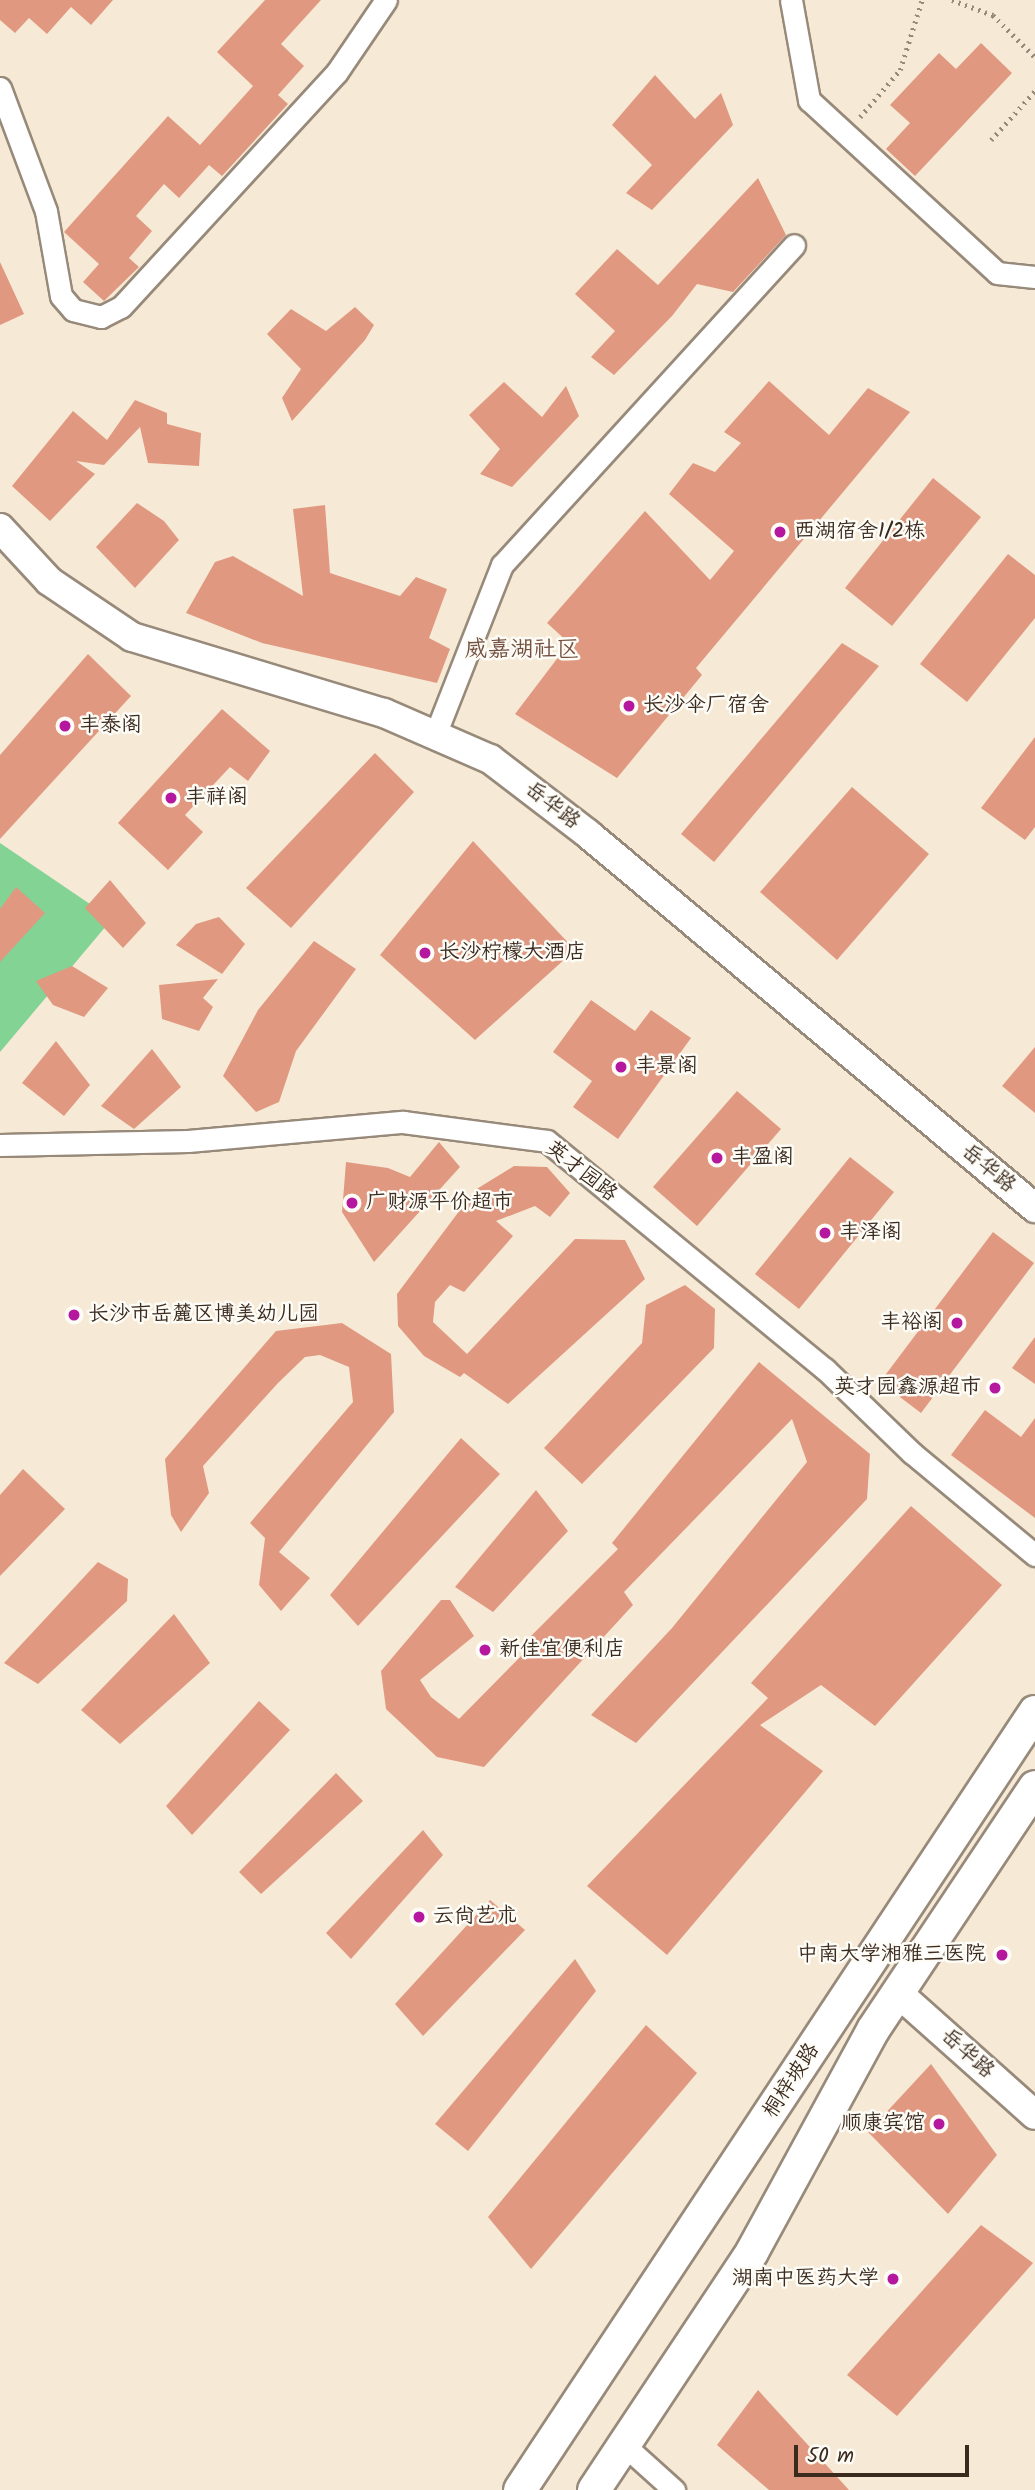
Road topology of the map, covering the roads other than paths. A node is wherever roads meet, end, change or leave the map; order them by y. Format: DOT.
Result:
graph roads {
  1 [pos="386,0"];
  2 [pos="790,0"];
  3 [pos="0,88"];
  4 [pos="794,245"];
  5 [pos="1035,276"];
  6 [pos="0,528"];
  7 [pos="435,735"];
  8 [pos="0,1145"];
  9 [pos="1035,1208"];
  10 [pos="1035,1555"];
  11 [pos="1035,1712"];
  12 [pos="1035,1787"];
  13 [pos="898,1993"];
  14 [pos="1035,2115"];
  15 [pos="623,2444"];
  16 [pos="522,2490"];
  17 [pos="591,2490"];
  18 [pos="674,2490"];
  1 -- 3 [label="street"];
  2 -- 5 [label="street"];
  4 -- 7 [label="street"];
  6 -- 7 [label="street, 岳华路"];
  7 -- 9 [label="street, 岳华路"];
  8 -- 10 [label="street, 英才园路"];
  11 -- 16 [label="main road, 桐梓坡路"];
  12 -- 13 [label="main road, 桐梓坡路"];
  13 -- 14 [label="street, 岳华路"];
  13 -- 15 [label="main road, 桐梓坡路"];
  15 -- 17 [label="main road, 桐梓坡路"];
  15 -- 18 [label="street"];
}
